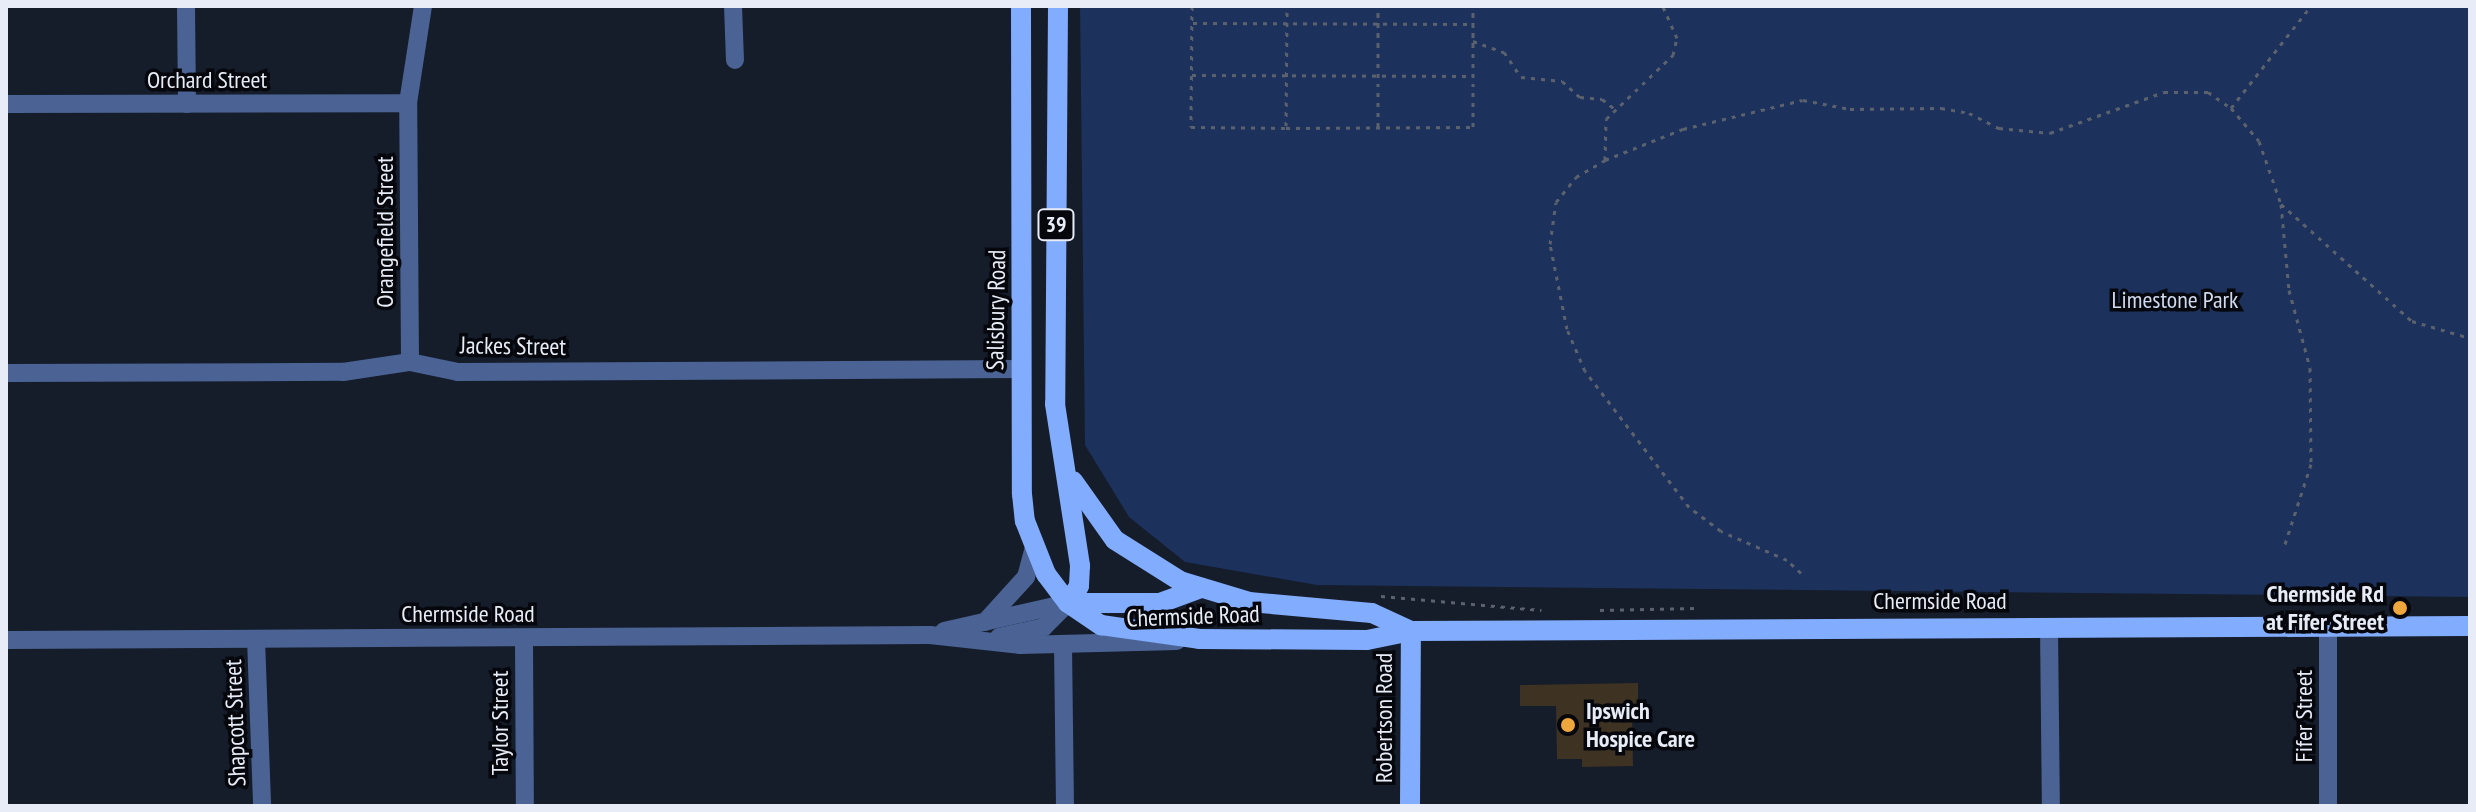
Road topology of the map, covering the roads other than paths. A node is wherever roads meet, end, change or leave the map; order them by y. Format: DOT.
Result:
graph roads {
  1 [pos="186,6"];
  2 [pos="423,6"];
  3 [pos="733,6"];
  4 [pos="1021,6"];
  5 [pos="1058,6"];
  6 [pos="735,60"];
  7 [pos="408,103"];
  8 [pos="6,104"];
  9 [pos="187,104"];
  10 [pos="410,362"];
  11 [pos="1022,369"];
  12 [pos="1055,371"];
  13 [pos="6,373"];
  14 [pos="1059,444"];
  15 [pos="1034,547"];
  16 [pos="1205,589"];
  17 [pos="1068,603"];
  18 [pos="2328,626"];
  19 [pos="2470,626"];
  20 [pos="2049,627"];
  21 [pos="980,631"];
  22 [pos="1411,631"];
  23 [pos="256,639"];
  24 [pos="1199,639"];
  25 [pos="6,640"];
  26 [pos="524,640"];
  27 [pos="1063,645"];
  28 [pos="262,806"];
  29 [pos="525,806"];
  30 [pos="1065,806"];
  31 [pos="1410,806"];
  32 [pos="2051,806"];
  33 [pos="2328,806"];
  1 -- 9 [label="street"];
  2 -- 7 [label="street, Orangefield Street"];
  3 -- 6 [label="street"];
  4 -- 11 [label="main road, Salisbury Road / 39"];
  5 -- 12 [label="main road, 39"];
  7 -- 9 [label="street, Orchard Street"];
  7 -- 10 [label="street, Orangefield Street"];
  8 -- 9 [label="street, Orchard Street"];
  10 -- 11 [label="street, Jackes Street"];
  10 -- 13 [label="street, Jackes Street"];
  11 -- 12 [label="main road"];
  11 -- 15 [label="main road, Salisbury Road / 39"];
  12 -- 14 [label="main road, 39"];
  14 -- 16 [label="main road, 39"];
  14 -- 17 [label="main road"];
  15 -- 17 [label="main road, Salisbury Road / 39"];
  15 -- 21 [label="street"];
  16 -- 17 [label="main road, Chermside Road"];
  16 -- 22 [label="main road, Chermside Road / 39"];
  17 -- 21 [label="street, Chermside Road"];
  17 -- 24 [label="main road, Salisbury Road / 39"];
  18 -- 19 [label="main road, Chermside Road"];
  18 -- 20 [label="main road, Chermside Road"];
  18 -- 33 [label="street, Fifer Street"];
  20 -- 22 [label="main road, Chermside Road"];
  20 -- 32 [label="street"];
  21 -- 26 [label="street, Chermside Road"];
  21 -- 27 [label="street, Chermside Road"];
  22 -- 24 [label="main road, Chermside Road / 39"];
  22 -- 31 [label="main road, Robertson Road"];
  23 -- 25 [label="street, Chermside Road"];
  23 -- 26 [label="street, Chermside Road"];
  23 -- 28 [label="street, Shapcott Street"];
  24 -- 27 [label="street, Chermside Road"];
  26 -- 29 [label="street, Taylor Street"];
  27 -- 30 [label="street"];
}
